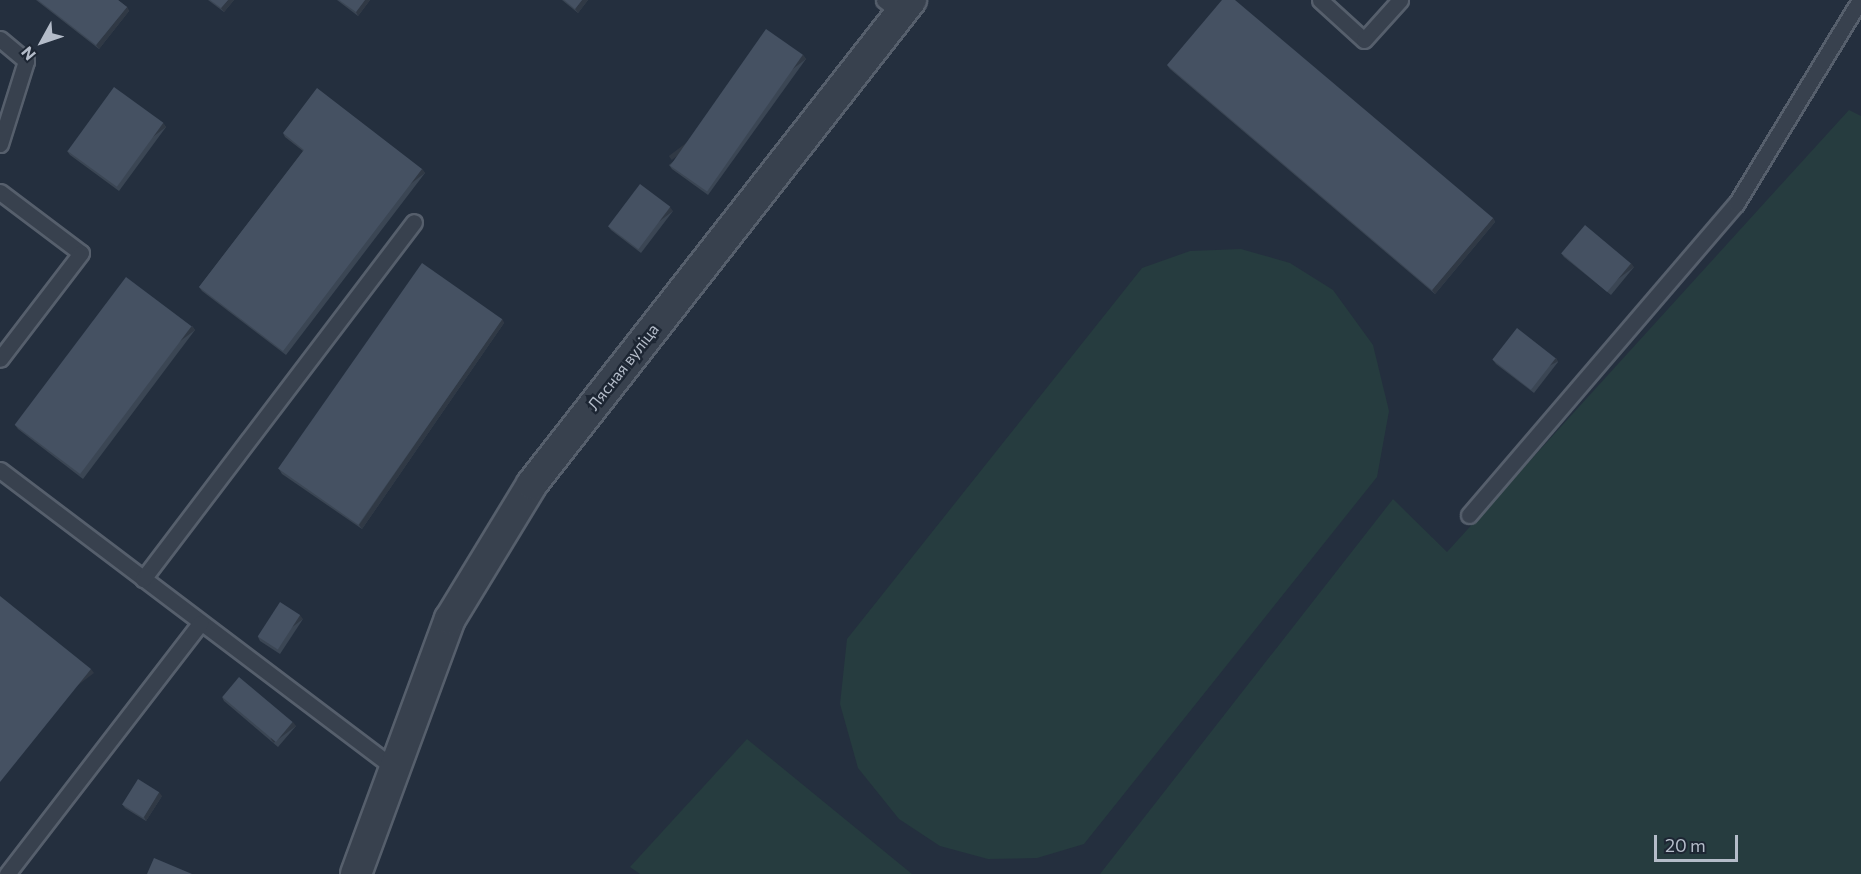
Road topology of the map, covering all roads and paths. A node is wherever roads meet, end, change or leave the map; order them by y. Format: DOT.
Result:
graph roads {
  1 [pos="1320,0"];
  2 [pos="1400,0"];
  3 [pos="1860,0"];
  4 [pos="899,4"];
  5 [pos="0,39"];
  6 [pos="0,144"];
  7 [pos="0,192"];
  8 [pos="414,222"];
  9 [pos="0,359"];
  10 [pos="0,470"];
  11 [pos="1469,515"];
  12 [pos="143,579"];
  13 [pos="200,623"];
  14 [pos="395,769"];
  15 [pos="7,874"];
  16 [pos="356,874"];
  1 -- 2 [label="lane"];
  3 -- 11 [label="lane"];
  4 -- 14 [label="street, Лясная вуліца"];
  5 -- 6 [label="lane"];
  7 -- 9 [label="lane"];
  8 -- 12 [label="lane"];
  10 -- 12 [label="lane"];
  12 -- 13 [label="lane"];
  13 -- 14 [label="lane"];
  13 -- 15 [label="lane"];
  14 -- 16 [label="street, Лясная вуліца"];
}
